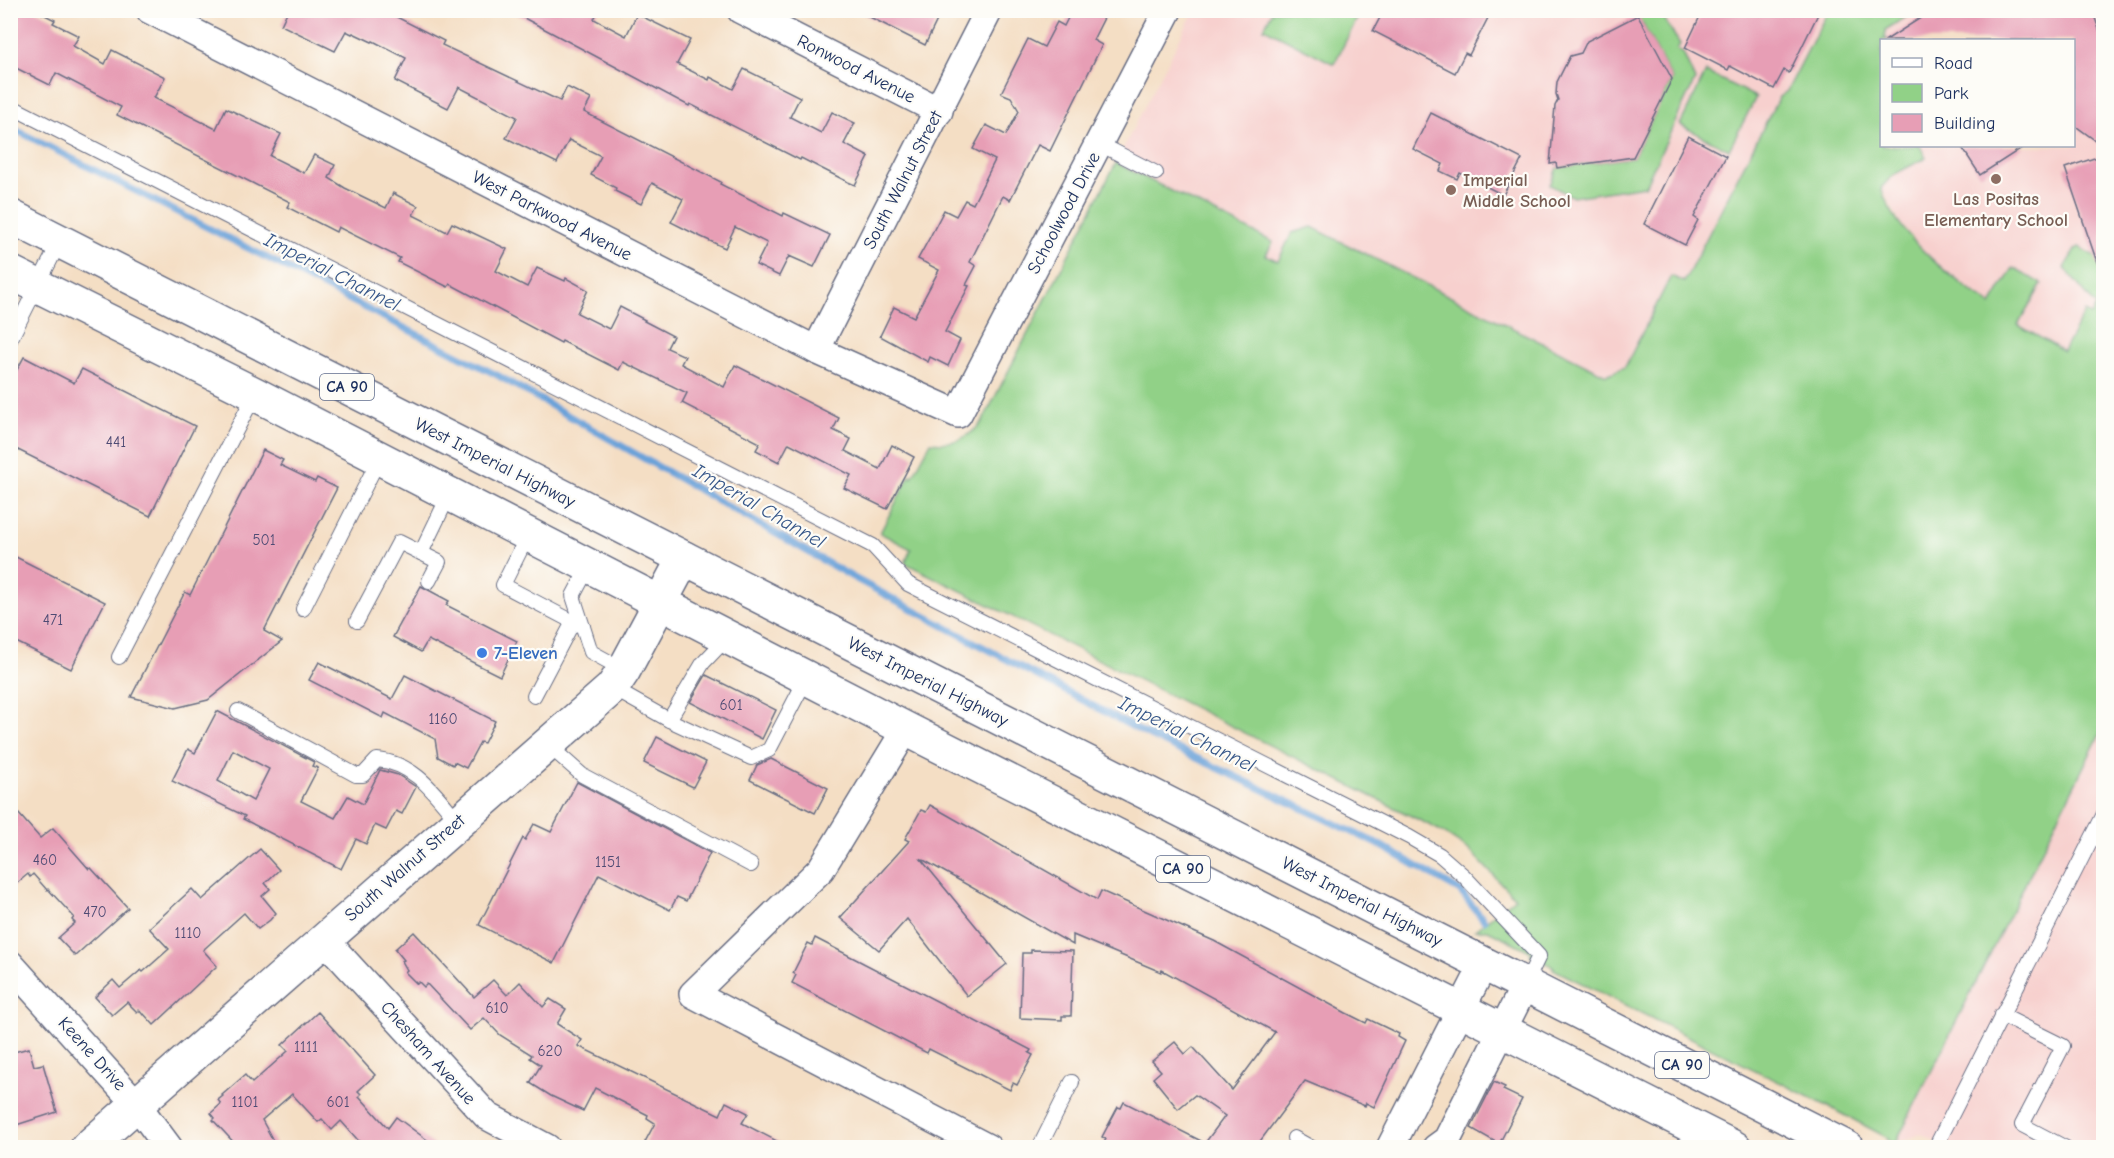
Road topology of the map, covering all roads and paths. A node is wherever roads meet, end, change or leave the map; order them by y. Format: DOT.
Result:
graph roads {
  1 [pos="150,10"];
  2 [pos="741,10"];
  3 [pos="989,10"];
  4 [pos="1168,10"];
  5 [pos="10,106"];
  6 [pos="939,111"];
  7 [pos="1100,144"];
  8 [pos="1156,173"];
  9 [pos="10,216"];
  10 [pos="60,241"];
  11 [pos="24,279"];
  12 [pos="10,340"];
  13 [pos="816,350"];
  14 [pos="255,394"];
  15 [pos="958,414"];
  16 [pos="379,459"];
  17 [pos="449,495"];
  18 [pos="528,535"];
  19 [pos="421,553"];
  20 [pos="684,558"];
  21 [pos="589,566"];
  22 [pos="429,580"];
  23 [pos="661,603"];
  24 [pos="303,609"];
  25 [pos="357,621"];
  26 [pos="578,625"];
  27 [pos="728,637"];
  28 [pos="118,657"];
  29 [pos="807,678"];
  30 [pos="618,679"];
  31 [pos="534,696"];
  32 [pos="238,711"];
  33 [pos="669,720"];
  34 [pos="906,729"];
  35 [pos="547,744"];
  36 [pos="2103,814"];
  37 [pos="458,821"];
  38 [pos="751,864"];
  39 [pos="324,939"];
  40 [pos="10,964"];
  41 [pos="1484,964"];
  42 [pos="1525,985"];
  43 [pos="1461,1010"];
  44 [pos="2001,1015"];
  45 [pos="1503,1030"];
  46 [pos="1072,1083"];
  47 [pos="137,1105"];
  48 [pos="1294,1138"];
  49 [pos="1804,1138"];
  50 [pos="1448,1145"];
  51 [pos="87,1148"];
  52 [pos="169,1148"];
  53 [pos="547,1148"];
  54 [pos="988,1148"];
  55 [pos="1038,1148"];
  56 [pos="1312,1148"];
  57 [pos="1390,1148"];
  58 [pos="1735,1148"];
  59 [pos="1846,1148"];
  60 [pos="1935,1148"];
  61 [pos="2066,1148"];
  1 -- 13 [label="street, West Parkwood Avenue"];
  2 -- 6 [label="street, Ronwood Avenue"];
  3 -- 6 [label="street, South Walnut Street"];
  4 -- 7 [label="street, Schoolwood Drive"];
  5 -- 42 [label="lane"];
  6 -- 13 [label="street, South Walnut Street"];
  7 -- 8 [label="lane"];
  7 -- 15 [label="street, Schoolwood Drive"];
  9 -- 10 [label="main road, West Imperial Highway / CA 90"];
  10 -- 11 [label="lane"];
  10 -- 20 [label="main road, West Imperial Highway / CA 90"];
  11 -- 12 [label="lane"];
  11 -- 14 [label="main road, CA 90"];
  13 -- 15 [label="street, West Parkwood Avenue"];
  14 -- 16 [label="main road, CA 90"];
  14 -- 28 [label="lane"];
  16 -- 17 [label="main road, CA 90"];
  16 -- 24 [label="lane"];
  17 -- 18 [label="main road, CA 90"];
  17 -- 19 [label="lane"];
  18 -- 21 [label="main road, CA 90"];
  18 -- 26 [label="lane"];
  19 -- 22 [label="lane"];
  19 -- 25 [label="lane"];
  20 -- 23 [label="main road, South Walnut Street"];
  20 -- 41 [label="main road, West Imperial Highway / CA 90"];
  21 -- 23 [label="main road, CA 90"];
  21 -- 26 [label="lane"];
  23 -- 27 [label="main road, CA 90"];
  23 -- 30 [label="main road, South Walnut Street"];
  26 -- 30 [label="lane"];
  26 -- 31 [label="lane"];
  27 -- 29 [label="main road, CA 90"];
  27 -- 33 [label="lane"];
  29 -- 33 [label="lane"];
  29 -- 34 [label="main road, CA 90"];
  30 -- 33 [label="lane"];
  30 -- 35 [label="main road, South Walnut Street"];
  32 -- 37 [label="lane"];
  34 -- 43 [label="main road, CA 90"];
  34 -- 54 [label="street"];
  35 -- 37 [label="main road, South Walnut Street"];
  35 -- 38 [label="lane"];
  36 -- 44 [label="lane"];
  37 -- 39 [label="main road, South Walnut Street"];
  39 -- 47 [label="main road, South Walnut Street"];
  39 -- 53 [label="street, Chesham Avenue"];
  40 -- 47 [label="street, Keene Drive"];
  41 -- 42 [label="main road, West Imperial Highway / CA 90"];
  41 -- 43 [label="street"];
  42 -- 45 [label="street"];
  42 -- 49 [label="main road, West Imperial Highway / CA 90"];
  43 -- 45 [label="main road, CA 90"];
  43 -- 57 [label="street"];
  44 -- 60 [label="lane"];
  44 -- 61 [label="lane"];
  45 -- 50 [label="street"];
  45 -- 58 [label="main road, CA 90"];
  46 -- 55 [label="lane"];
  47 -- 51 [label="main road, South Walnut Street"];
  47 -- 52 [label="street, Keene Drive"];
  48 -- 56 [label="lane"];
  49 -- 59 [label="main road, West Imperial Highway / CA 90"];
}
